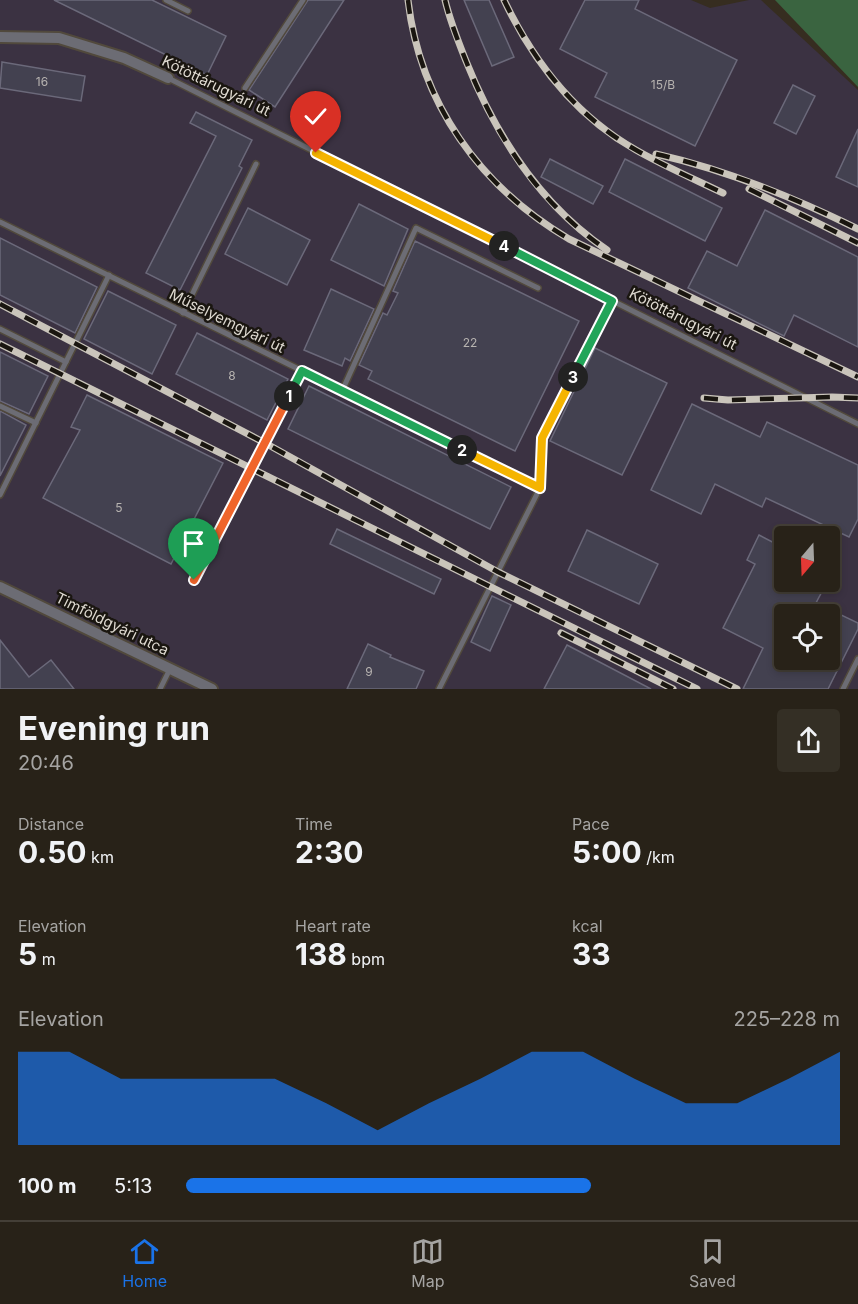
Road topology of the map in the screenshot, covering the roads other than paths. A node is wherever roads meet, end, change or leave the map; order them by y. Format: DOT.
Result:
graph roads {
  1 [pos="166,0"];
  2 [pos="303,0"];
  3 [pos="188,11"];
  4 [pos="0,37"];
  5 [pos="168,78"];
  6 [pos="245,88"];
  7 [pos="256,164"];
  8 [pos="0,222"];
  9 [pos="108,274"];
  10 [pos="538,288"];
  11 [pos="612,301"];
  12 [pos="183,313"];
  13 [pos="0,329"];
  14 [pos="66,362"];
  15 [pos="302,371"];
  16 [pos="342,391"];
  17 [pos="0,406"];
  18 [pos="36,423"];
  19 [pos="858,424"];
  20 [pos="540,488"];
  21 [pos="0,495"];
  22 [pos="194,580"];
  23 [pos="0,587"];
  24 [pos="858,659"];
  25 [pos="170,669"];
  26 [pos="160,689"];
  27 [pos="212,689"];
  28 [pos="439,689"];
  29 [pos="843,689"];
  1 -- 3 [label="lane"];
  2 -- 6 [label="lane"];
  4 -- 5 [label="street, Kötöttárugyári út"];
  5 -- 11 [label="lane, Kötöttárugyári út"];
  7 -- 12 [label="lane"];
  8 -- 9 [label="lane, Műselyemgyári út"];
  9 -- 12 [label="lane, Műselyemgyári út"];
  9 -- 14 [label="lane"];
  10 -- 16 [label="lane"];
  11 -- 19 [label="lane, Kötöttárugyári út"];
  11 -- 20 [label="lane"];
  12 -- 15 [label="lane, Műselyemgyári út"];
  13 -- 14 [label="lane"];
  14 -- 18 [label="lane"];
  15 -- 16 [label="lane, Műselyemgyári út"];
  15 -- 22 [label="lane"];
  16 -- 20 [label="lane, Műselyemgyári út"];
  17 -- 18 [label="lane"];
  18 -- 21 [label="lane"];
  20 -- 28 [label="lane"];
  23 -- 25 [label="street, Timföldgyári utca"];
  24 -- 29 [label="lane"];
  25 -- 26 [label="lane"];
  25 -- 27 [label="street, Timföldgyári utca"];
}
